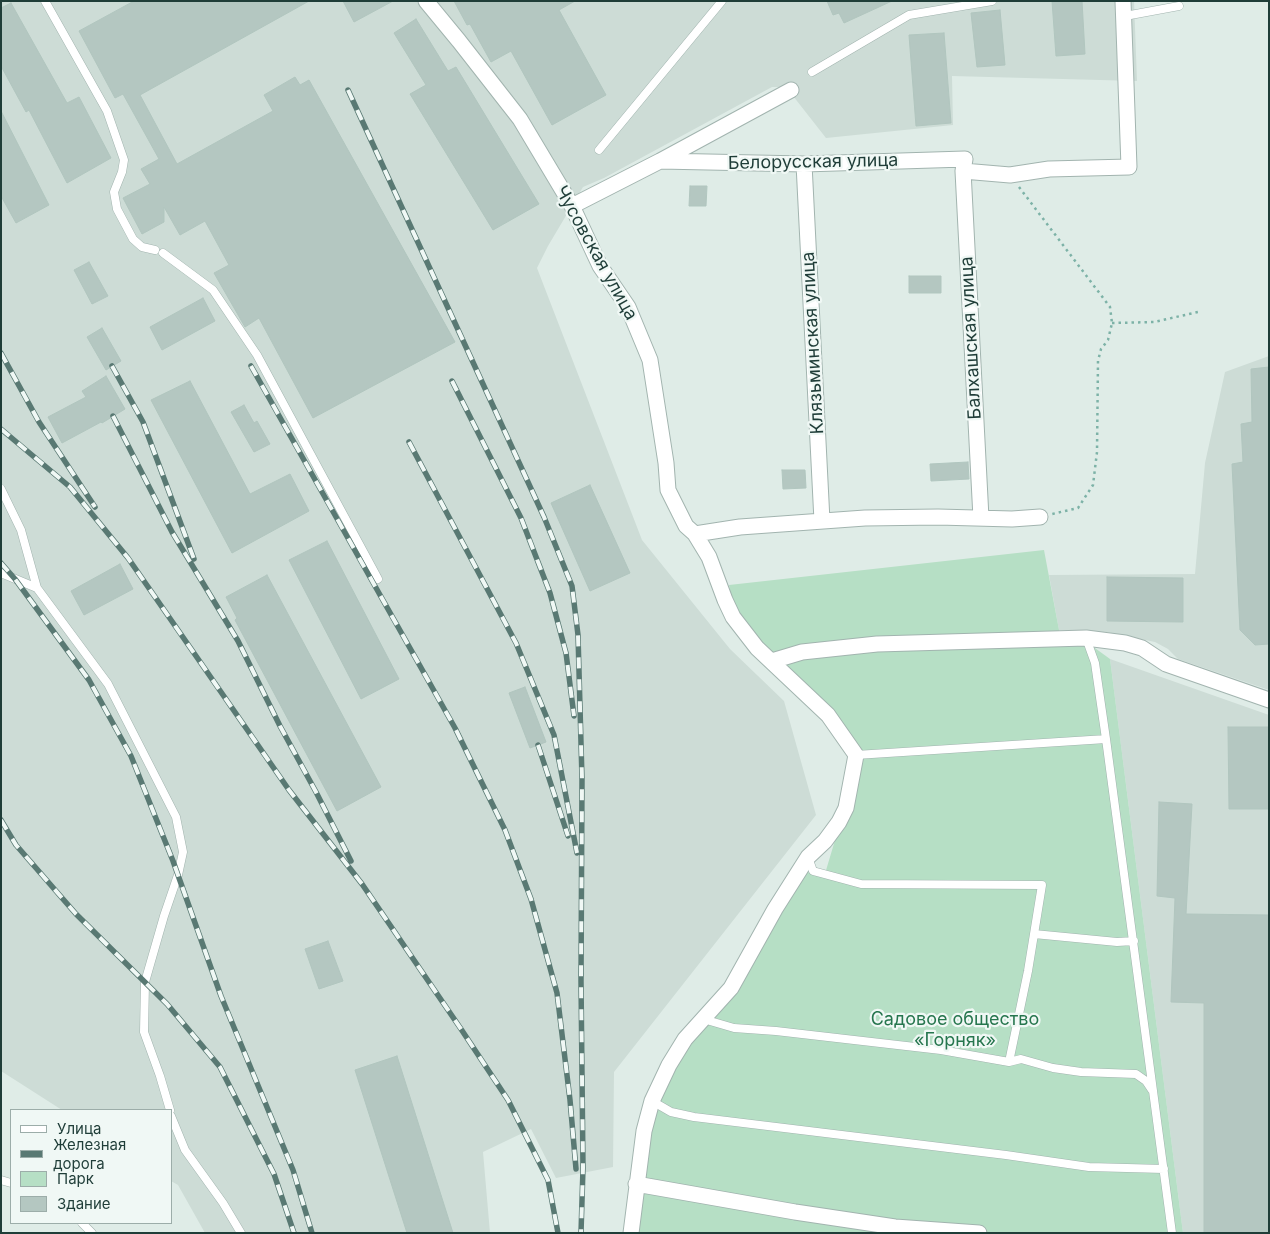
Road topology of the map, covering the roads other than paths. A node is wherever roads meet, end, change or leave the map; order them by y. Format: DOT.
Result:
graph roads {
  1 [pos="45,1"];
  2 [pos="426,1"];
  3 [pos="722,1"];
  4 [pos="992,1"];
  5 [pos="971,3"];
  6 [pos="1179,6"];
  7 [pos="1124,8"];
  8 [pos="812,72"];
  9 [pos="791,90"];
  10 [pos="599,150"];
  11 [pos="660,161"];
  12 [pos="804,164"];
  13 [pos="964,165"];
  14 [pos="572,206"];
  15 [pos="1,489"];
  16 [pos="1040,516"];
  17 [pos="981,518"];
  18 [pos="822,521"];
  19 [pos="695,534"];
  20 [pos="1,574"];
  21 [pos="378,579"];
  22 [pos="38,588"];
  23 [pos="1086,638"];
  24 [pos="772,661"];
  25 [pos="1269,700"];
  26 [pos="1106,739"];
  27 [pos="856,755"];
  28 [pos="808,857"];
  29 [pos="1034,934"];
  30 [pos="1134,941"];
  31 [pos="706,1017"];
  32 [pos="1009,1062"];
  33 [pos="1154,1094"];
  34 [pos="652,1101"];
  35 [pos="170,1109"];
  36 [pos="172,1118"];
  37 [pos="1164,1169"];
  38 [pos="636,1184"];
  39 [pos="83,1224"];
  40 [pos="92,1233"];
  41 [pos="241,1233"];
  42 [pos="631,1233"];
  43 [pos="979,1233"];
  44 [pos="1172,1233"];
  1 -- 21 [label="lane"];
  2 -- 14 [label="street, Чусовская улица"];
  3 -- 10 [label="lane"];
  4 -- 5 [label="lane"];
  5 -- 8 [label="lane"];
  6 -- 7 [label="lane"];
  7 -- 13 [label="street, Белорусская улица"];
  9 -- 11 [label="street"];
  11 -- 12 [label="street, Белорусская улица"];
  11 -- 14 [label="street"];
  12 -- 13 [label="street, Белорусская улица"];
  12 -- 18 [label="street, Клязьминская улица"];
  13 -- 17 [label="street, Балхашская улица"];
  14 -- 19 [label="street, Чусовская улица"];
  15 -- 22 [label="lane"];
  16 -- 17 [label="street"];
  17 -- 18 [label="street"];
  18 -- 19 [label="street"];
  19 -- 24 [label="street, Чусовская улица"];
  20 -- 22 [label="lane"];
  22 -- 35 [label="lane"];
  23 -- 24 [label="street"];
  23 -- 25 [label="street"];
  23 -- 26 [label="lane"];
  24 -- 27 [label="street, Чусовская улица"];
  26 -- 27 [label="lane"];
  26 -- 30 [label="lane"];
  27 -- 28 [label="street"];
  28 -- 29 [label="lane"];
  28 -- 31 [label="street"];
  29 -- 30 [label="lane"];
  29 -- 32 [label="lane"];
  30 -- 33 [label="lane"];
  31 -- 32 [label="lane"];
  31 -- 34 [label="street"];
  32 -- 33 [label="lane"];
  33 -- 37 [label="lane"];
  34 -- 37 [label="lane"];
  34 -- 38 [label="street"];
  36 -- 41 [label="lane"];
  37 -- 44 [label="lane"];
  38 -- 42 [label="street"];
  38 -- 43 [label="street"];
  39 -- 40 [label="lane"];
}
